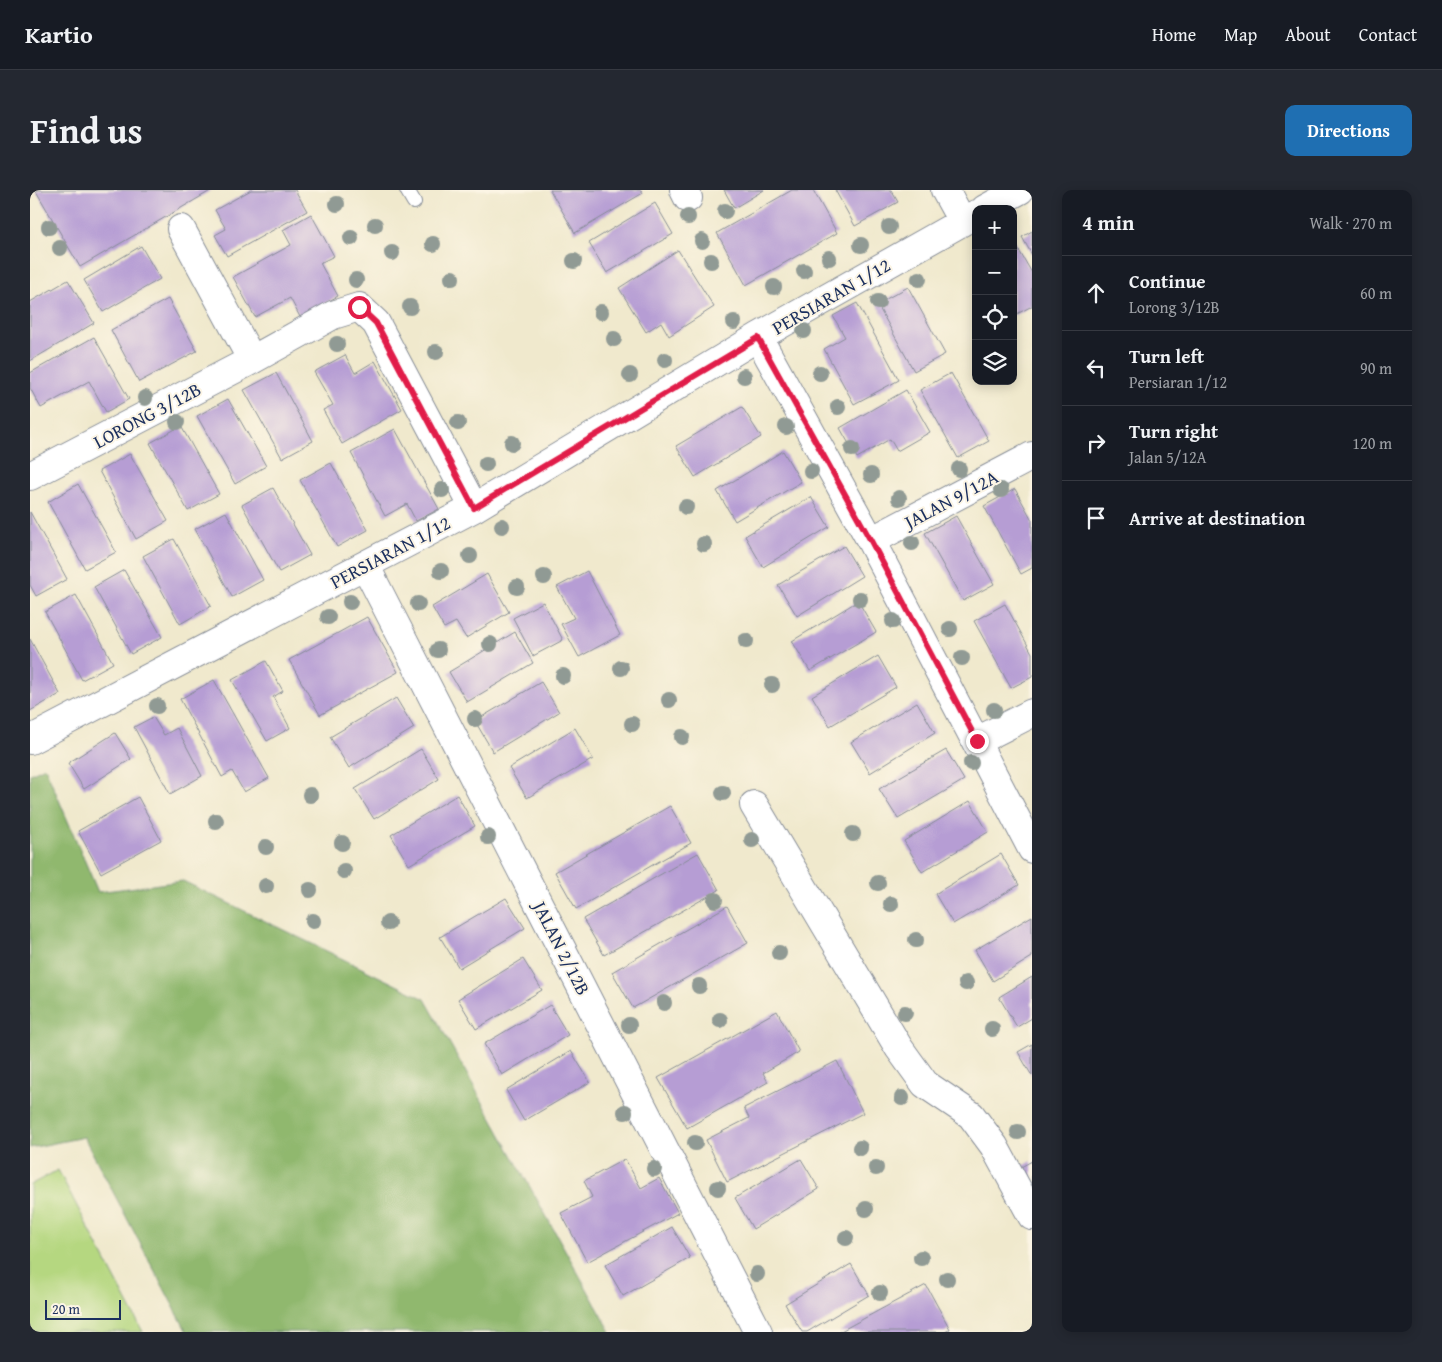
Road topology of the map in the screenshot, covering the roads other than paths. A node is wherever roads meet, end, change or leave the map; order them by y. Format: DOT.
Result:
graph roads {
  1 [pos="407,190"];
  2 [pos="945,190"];
  3 [pos="1020,190"];
  4 [pos="414,202"];
  5 [pos="991,205"];
  6 [pos="972,212"];
  7 [pos="972,215"];
  8 [pos="181,229"];
  9 [pos="758,338"];
  10 [pos="252,360"];
  11 [pos="1032,456"];
  12 [pos="34,466"];
  13 [pos="474,508"];
  14 [pos="871,541"];
  15 [pos="366,565"];
  16 [pos="1032,713"];
  17 [pos="30,740"];
  18 [pos="977,741"];
  19 [pos="754,805"];
  20 [pos="1032,849"];
  21 [pos="1032,1216"];
  22 [pos="758,1332"];
  1 -- 4 [label="lane"];
  2 -- 6 [label="street"];
  3 -- 5 [label="street, PERSIARAN 1/12"];
  7 -- 9 [label="street, PERSIARAN 1/12"];
  8 -- 10 [label="street"];
  9 -- 13 [label="street, PERSIARAN 1/12"];
  9 -- 14 [label="street"];
  10 -- 12 [label="street, LORONG 3/12B"];
  10 -- 13 [label="street, LORONG 3/12B"];
  11 -- 14 [label="street, JALAN 9/12A"];
  13 -- 15 [label="street, PERSIARAN 1/12"];
  14 -- 18 [label="street"];
  15 -- 17 [label="street, PERSIARAN 1/12"];
  15 -- 22 [label="street, JALAN 2/12B"];
  16 -- 18 [label="street"];
  18 -- 20 [label="street"];
  19 -- 21 [label="street"];
}
